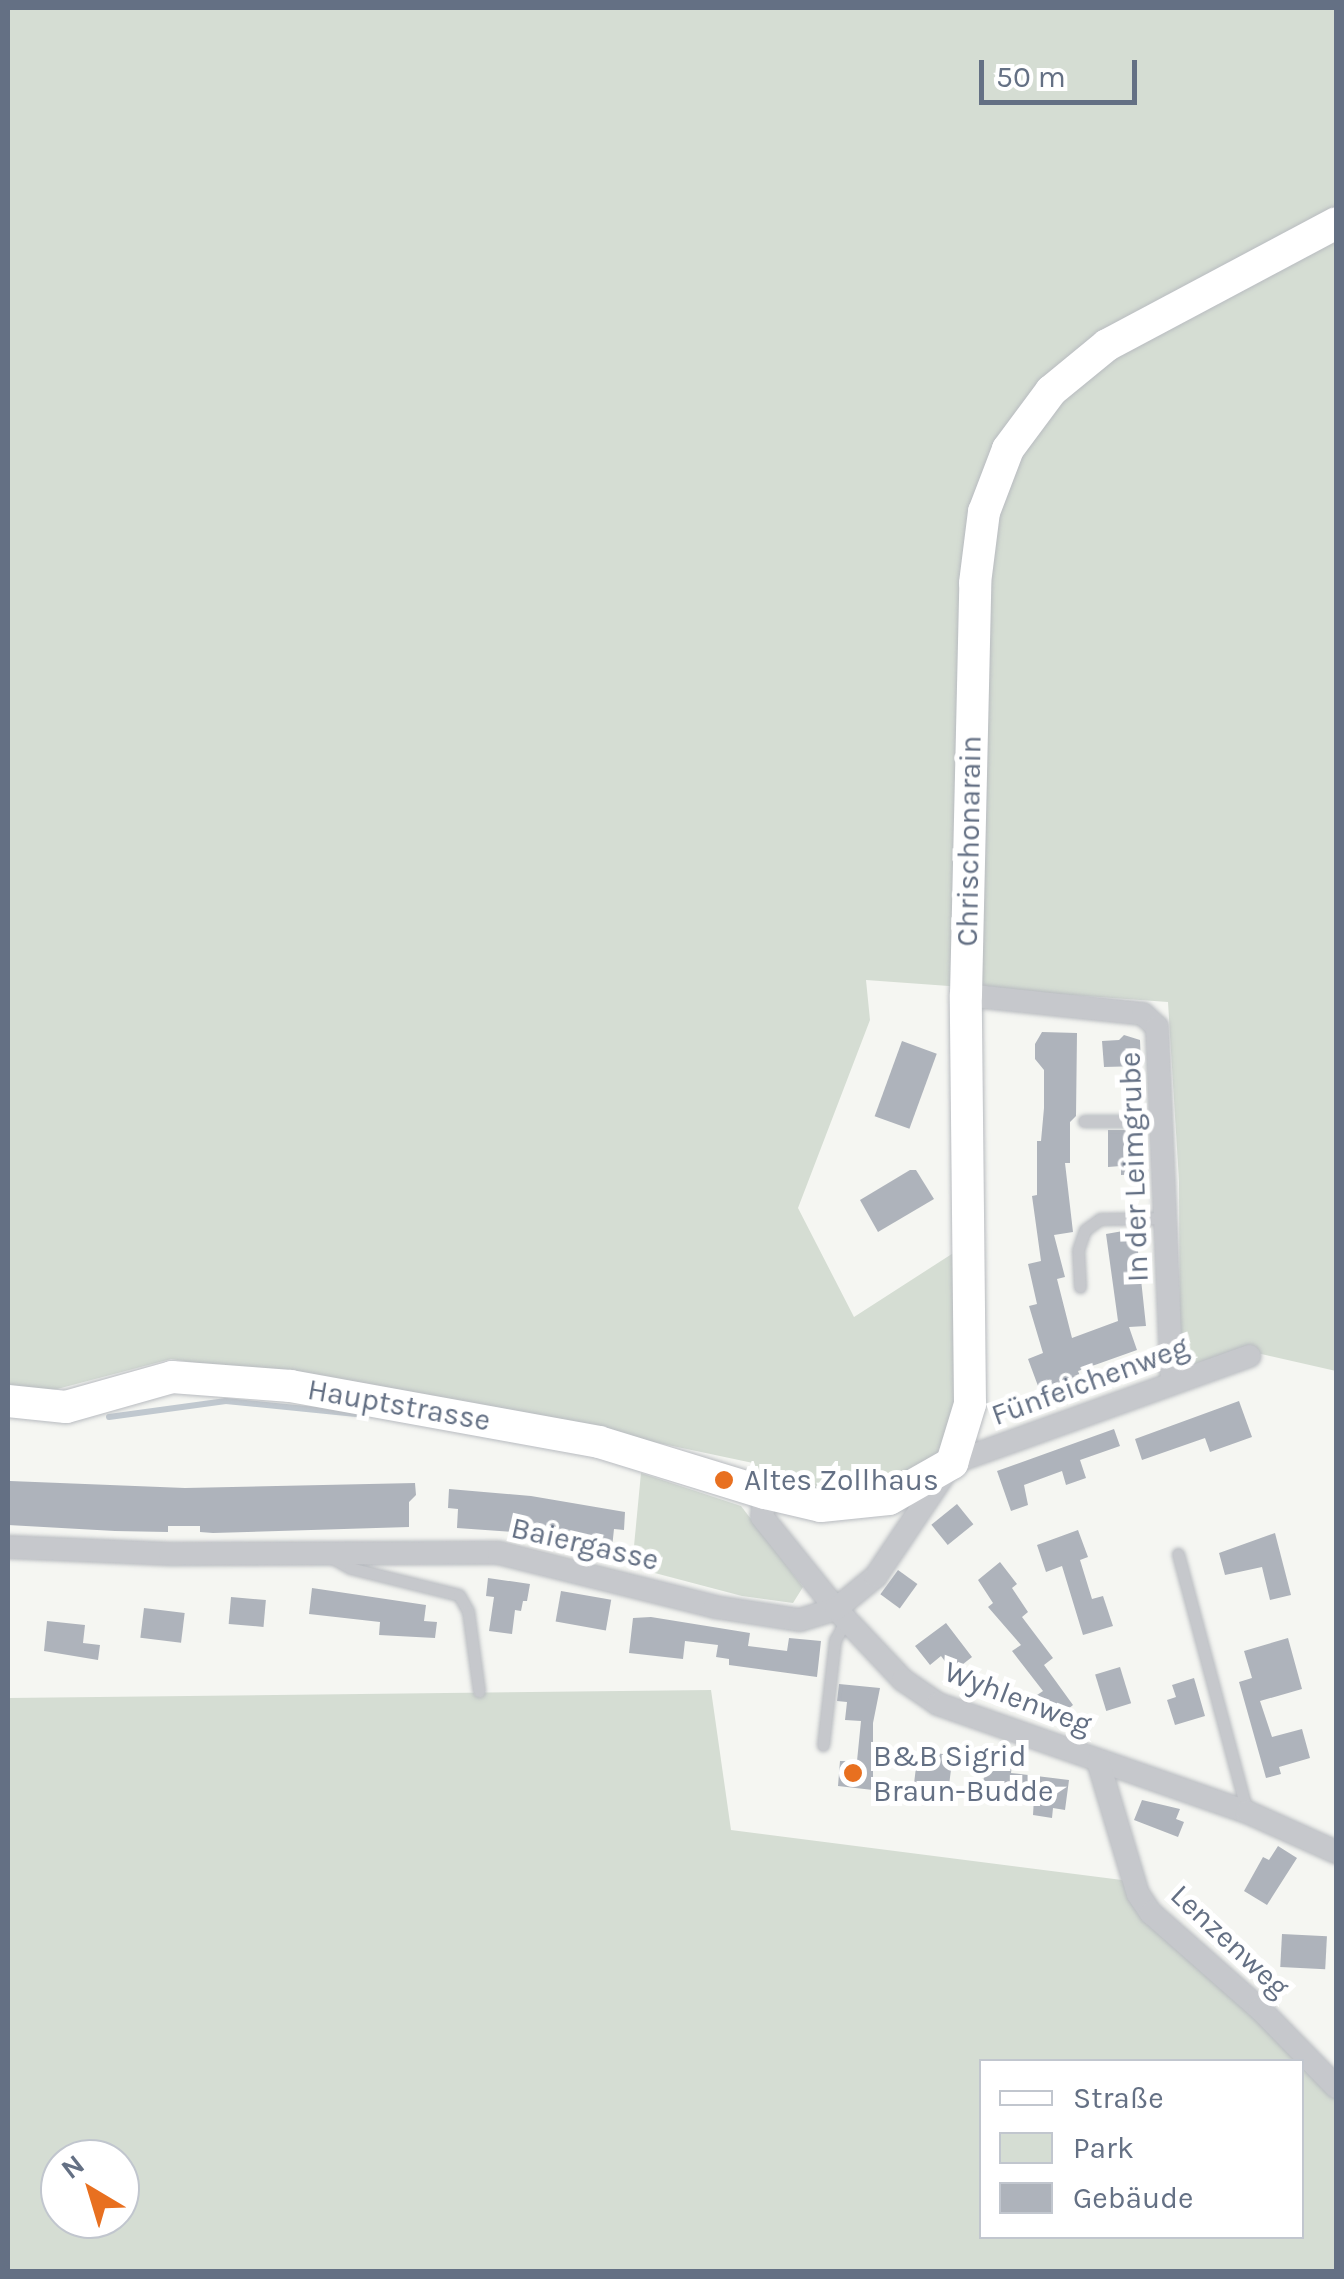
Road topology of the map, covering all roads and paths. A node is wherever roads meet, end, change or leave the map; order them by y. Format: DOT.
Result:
graph roads {
  1 [pos="1336,223"];
  2 [pos="966,995"];
  3 [pos="1163,1121"];
  4 [pos="1084,1122"];
  5 [pos="1166,1218"];
  6 [pos="1080,1287"];
  7 [pos="1250,1356"];
  8 [pos="1172,1382"];
  9 [pos="8,1401"];
  10 [pos="952,1464"];
  11 [pos="775,1496"];
  12 [pos="8,1547"];
  13 [pos="326,1554"];
  14 [pos="1178,1554"];
  15 [pos="841,1614"];
  16 [pos="480,1690"];
  17 [pos="824,1746"];
  18 [pos="1098,1762"];
  19 [pos="1247,1812"];
  20 [pos="1336,1852"];
  21 [pos="1336,2088"];
  1 -- 2 [label="street, Chrischonarain"];
  2 -- 3 [label="street, In der Leimgrube"];
  2 -- 10 [label="street, Chrischonarain"];
  3 -- 4 [label="lane"];
  3 -- 5 [label="street, In der Leimgrube"];
  5 -- 6 [label="lane"];
  5 -- 8 [label="street, In der Leimgrube"];
  7 -- 8 [label="street, Fünfeichenweg"];
  8 -- 10 [label="street, Fünfeichenweg"];
  9 -- 11 [label="street, Hauptstrasse"];
  10 -- 11 [label="street"];
  10 -- 15 [label="street, Baiergasse"];
  11 -- 15 [label="street, Wyhlenweg"];
  12 -- 13 [label="street, Baiergasse"];
  13 -- 15 [label="street, Baiergasse"];
  13 -- 16 [label="lane"];
  14 -- 19 [label="lane"];
  15 -- 17 [label="lane"];
  15 -- 18 [label="street, Wyhlenweg"];
  18 -- 19 [label="street, Wyhlenweg"];
  18 -- 21 [label="street, Lenzenweg"];
  19 -- 20 [label="street, Wyhlenweg"];
}
